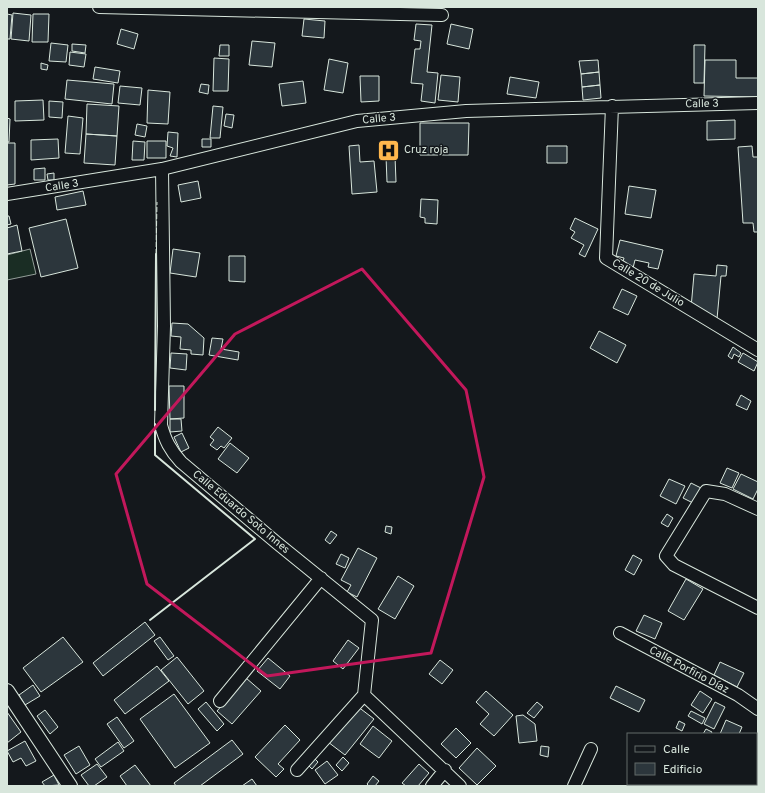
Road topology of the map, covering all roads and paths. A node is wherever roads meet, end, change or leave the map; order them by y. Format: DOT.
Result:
graph roads {
  1 [pos="100,7"];
  2 [pos="442,15"];
  3 [pos="758,103"];
  4 [pos="612,106"];
  5 [pos="162,169"];
  6 [pos="7,194"];
  7 [pos="758,350"];
  8 [pos="758,509"];
  9 [pos="320,578"];
  10 [pos="758,608"];
  11 [pos="620,633"];
  12 [pos="7,691"];
  13 [pos="364,695"];
  14 [pos="220,701"];
  15 [pos="758,709"];
  16 [pos="591,749"];
  17 [pos="298,770"];
  18 [pos="445,770"];
  19 [pos="70,786"];
  20 [pos="432,786"];
  21 [pos="460,786"];
  22 [pos="574,786"];
  1 -- 2 [label="street"];
  3 -- 4 [label="street, Calle 3"];
  4 -- 5 [label="street, Calle 3"];
  4 -- 7 [label="street, Calle 20 de Julio"];
  5 -- 6 [label="street, Calle 3"];
  5 -- 9 [label="street, Calle Eduardo Soto Innes"];
  8 -- 10 [label="street"];
  9 -- 13 [label="street, Calle Eduardo Soto Innes"];
  9 -- 14 [label="street"];
  11 -- 15 [label="street, Calle Porfirio Díaz"];
  12 -- 19 [label="street"];
  13 -- 17 [label="street"];
  13 -- 18 [label="street"];
  16 -- 22 [label="street"];
  18 -- 20 [label="street"];
  18 -- 21 [label="street"];
}
